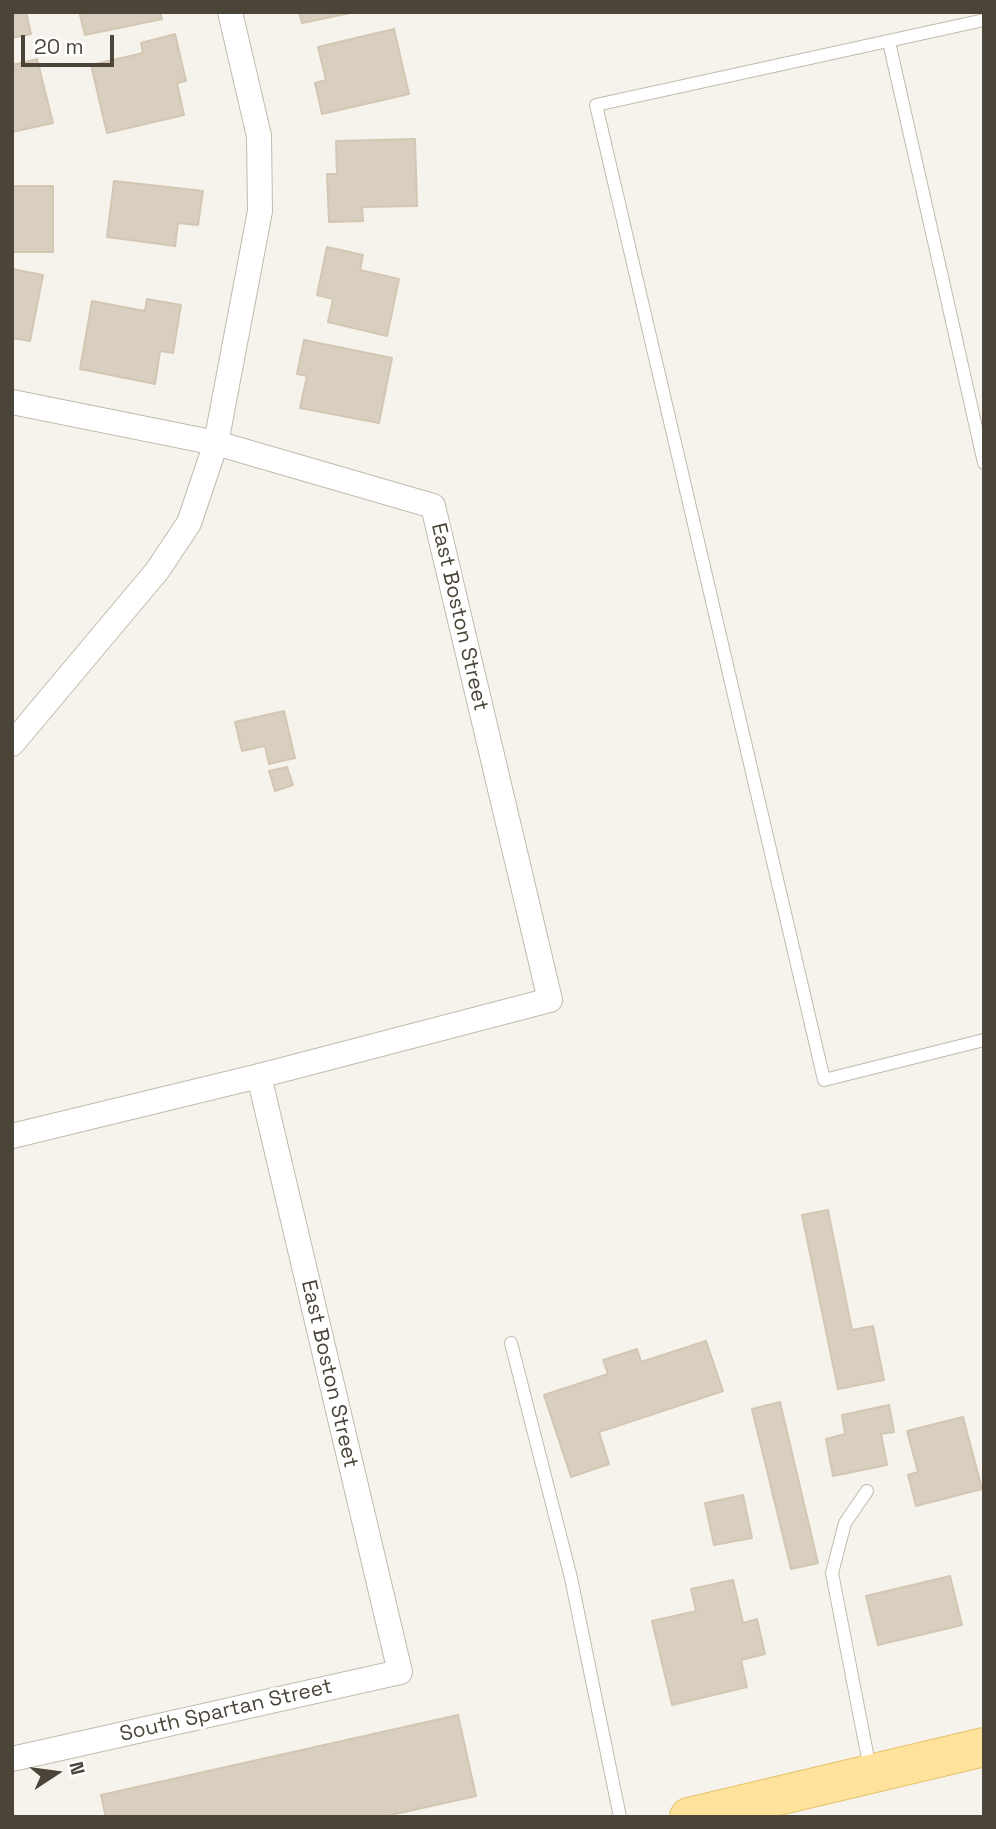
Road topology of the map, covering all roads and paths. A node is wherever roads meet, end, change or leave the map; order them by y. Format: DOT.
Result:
graph roads {
  1 [pos="230,12"];
  2 [pos="984,20"];
  3 [pos="888,42"];
  4 [pos="12,402"];
  5 [pos="216,443"];
  6 [pos="984,463"];
  7 [pos="12,744"];
  8 [pos="984,1040"];
  9 [pos="259,1076"];
  10 [pos="12,1136"];
  11 [pos="511,1343"];
  12 [pos="867,1491"];
  13 [pos="400,1672"];
  14 [pos="984,1747"];
  15 [pos="12,1759"];
  16 [pos="871,1773"];
  17 [pos="800,1803"];
  18 [pos="620,1817"];
  19 [pos="689,1817"];
  1 -- 5 [label="street"];
  2 -- 3 [label="lane"];
  3 -- 6 [label="lane"];
  3 -- 8 [label="lane"];
  4 -- 5 [label="street"];
  5 -- 7 [label="street"];
  5 -- 9 [label="street, East Boston Street"];
  9 -- 10 [label="street, East Boston Street"];
  9 -- 13 [label="street, East Boston Street"];
  11 -- 18 [label="lane"];
  12 -- 16 [label="lane"];
  13 -- 15 [label="street, South Spartan Street"];
  14 -- 16 [label="main road"];
  16 -- 17 [label="main road"];
  17 -- 19 [label="main road"];
}
